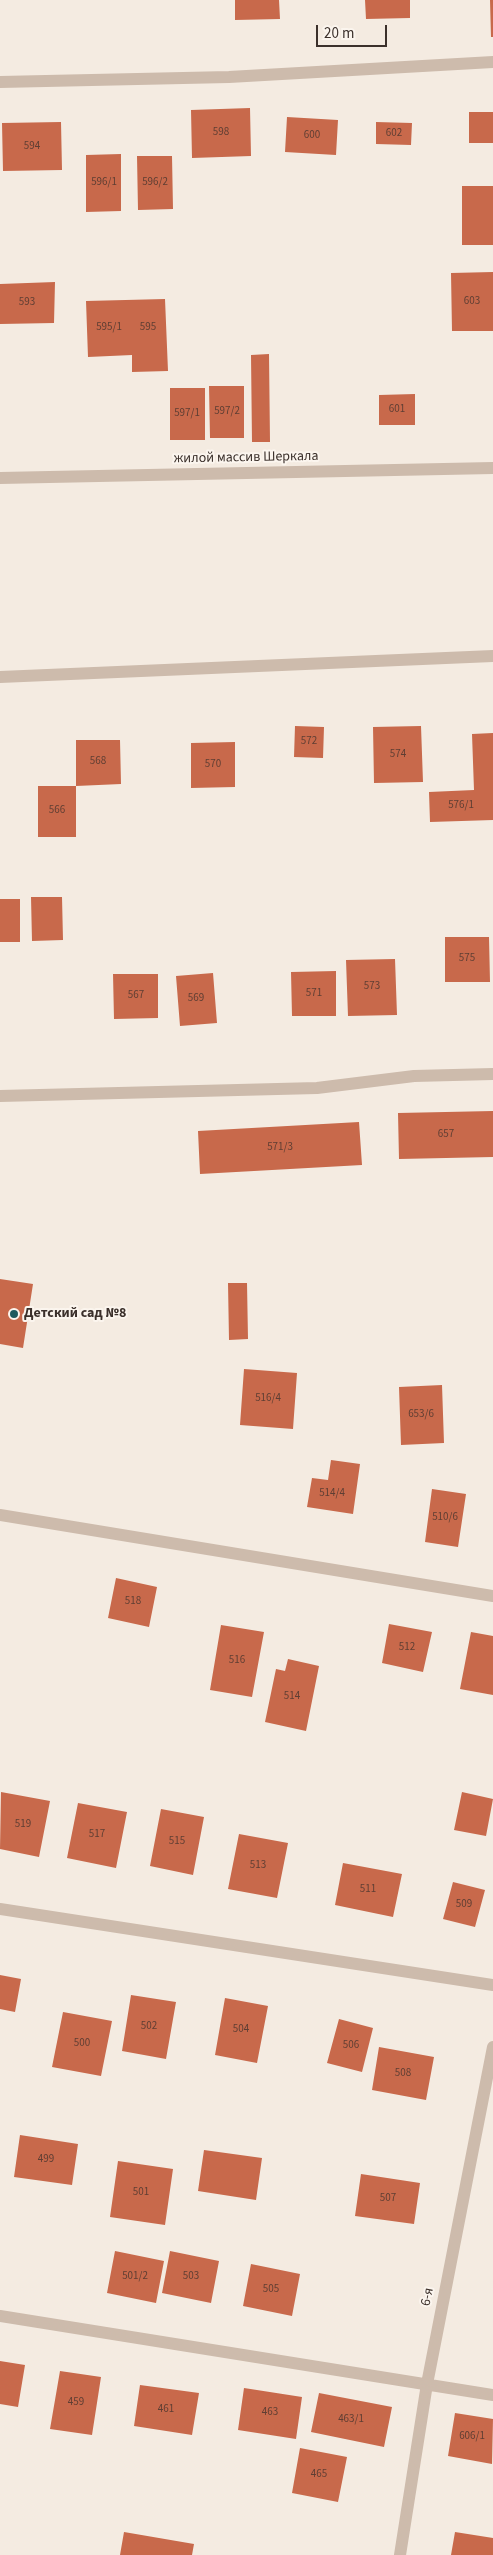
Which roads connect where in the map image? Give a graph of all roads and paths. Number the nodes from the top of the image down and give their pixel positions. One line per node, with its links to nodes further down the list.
1 (493, 62): 2 (street)
2 (0, 82)
3 (493, 468): 4 (street, жилой массив Шеркала)
4 (0, 478)
5 (493, 656): 6 (street)
6 (0, 677)
7 (493, 1074): 8 (street)
8 (0, 1096)
9 (0, 1515): 10 (street)
10 (493, 1596)
11 (0, 1909): 12 (street)
12 (493, 1986)
13 (493, 2047): 15 (street, 6-я)
14 (0, 2316): 15 (street)
15 (427, 2384): 16 (street); 17 (street, 6-я)
16 (493, 2395)
17 (400, 2555)

